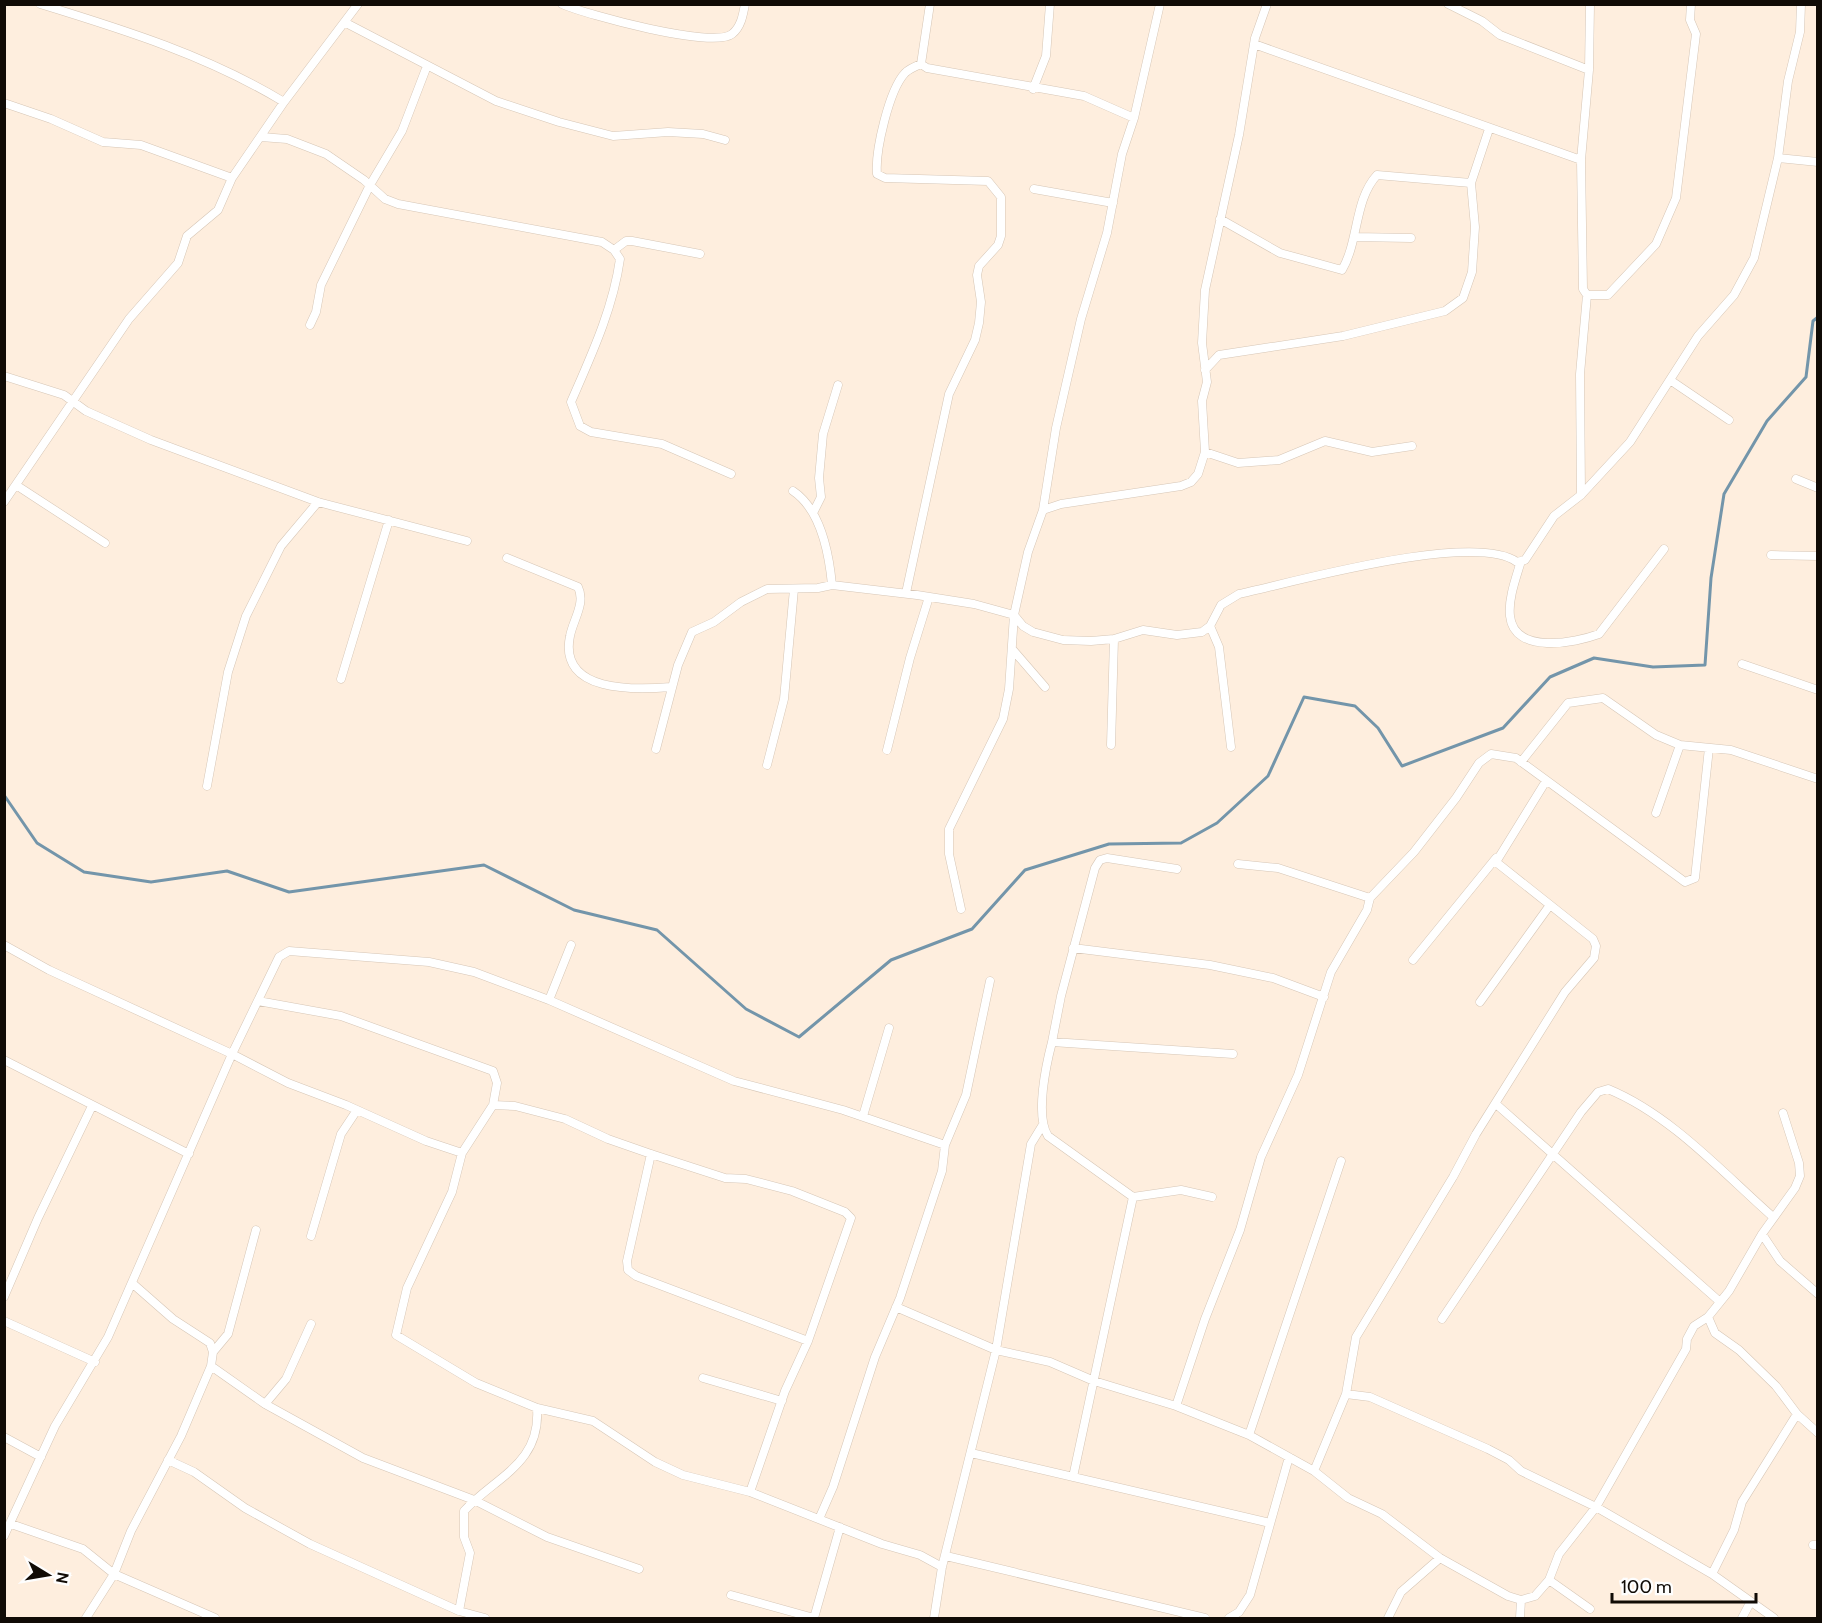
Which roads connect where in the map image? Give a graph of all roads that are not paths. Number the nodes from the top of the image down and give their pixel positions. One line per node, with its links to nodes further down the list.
1 (40, 4): 19 (street)
2 (358, 4): 13 (street)
3 (562, 4): 4 (street)
4 (745, 4)
5 (930, 4): 15 (street)
6 (1050, 4): 18 (street)
7 (1160, 4): 21 (street)
8 (1267, 4): 14 (street)
9 (1448, 4): 17 (street)
10 (1590, 4): 17 (street)
11 (1691, 4): 38 (street)
12 (1802, 4): 25 (street)
13 (346, 22): 16 (street); 19 (street)
14 (1254, 44): 22 (street); 33 (street)
15 (921, 64): 18 (street); 68 (street)
16 (427, 66): 24 (street); 30 (street)
17 (1589, 70): 26 (street)
18 (1033, 89): 21 (street)
19 (284, 102): 23 (street)
20 (4, 103): 28 (street)
21 (1134, 118): 32 (street)
22 (1489, 129): 26 (street); 29 (street)
23 (261, 137): 28 (street); 30 (street)
24 (725, 140)
25 (1778, 158): 27 (street); 42 (street)
26 (1581, 160): 38 (street)
27 (1818, 162)
28 (232, 178): 44 (street)
29 (1471, 183): 34 (street); 40 (street)
30 (370, 185): 36 (street); 39 (street)
31 (1034, 189): 32 (street)
32 (1113, 204): 56 (street)
33 (1220, 219): 34 (street); 40 (street)
34 (1354, 237): 35 (street)
35 (1411, 238)
36 (614, 250): 37 (street); 48 (street)
37 (700, 254)
38 (1587, 295): 53 (street)
39 (310, 325)
40 (1204, 370): 47 (street)
41 (4, 376): 44 (street)
42 (1670, 381): 45 (street); 53 (street)
43 (838, 385): 57 (street)
44 (74, 400): 50 (street); 55 (street)
45 (1729, 420)
46 (1412, 446): 47 (street)
47 (1205, 452): 56 (street)
48 (731, 474)
49 (1796, 479): 51 (street)
50 (16, 485): 54 (street); 60 (street)
51 (1818, 488)
52 (793, 490): 57 (street)
53 (1581, 495): 65 (street)
54 (4, 502)
55 (318, 502): 58 (street); 89 (street)
56 (1043, 510): 70 (street)
57 (813, 513): 66 (street)
58 (389, 520): 59 (street); 75 (street)
59 (467, 541)
60 (105, 543)
61 (1664, 549): 65 (street)
62 (1771, 555): 63 (street)
63 (1818, 556)
64 (507, 558): 76 (street)
65 (1521, 561): 71 (street)
66 (832, 585): 67 (street); 68 (street)
67 (794, 589): 76 (street); 86 (street)
68 (906, 593): 69 (street)
69 (929, 597): 70 (street); 84 (street)
70 (1014, 615): 72 (street); 73 (street)
71 (1210, 626): 72 (street); 81 (street)
72 (1114, 639): 79 (street)
73 (1013, 650): 77 (street); 96 (street)
74 (1742, 664): 78 (street)
75 (341, 679)
76 (671, 687): 83 (street)
77 (1045, 687)
78 (1818, 690)
79 (1111, 745)
80 (1680, 745): 82 (street); 85 (street); 90 (street)
81 (1231, 747)
82 (1709, 748): 87 (street); 88 (street)
83 (656, 749)
84 (887, 750)
85 (1521, 762): 88 (street); 94 (street)
86 (767, 765)
87 (1818, 779)
88 (1546, 781): 91 (street)
89 (207, 786)
90 (1656, 813)
91 (1496, 858): 95 (street); 100 (street)
92 (1238, 864): 94 (street)
93 (1177, 869): 99 (street)
94 (1370, 898): 102 (street)
95 (1550, 905): 105 (street); 111 (street)
96 (961, 909)
97 (4, 945): 108 (street)
98 (571, 945): 103 (street)
99 (1073, 948): 102 (street); 107 (street)
100 (1413, 960)
101 (990, 981): 118 (street)
102 (1324, 997): 149 (street)
103 (549, 1000): 104 (street); 116 (street)
104 (258, 1001): 108 (street); 112 (street)
105 (1480, 1002)
106 (889, 1028): 116 (street)
107 (1052, 1042): 109 (street); 117 (street)
108 (232, 1054): 114 (street); 120 (street)
109 (1233, 1054)
110 (4, 1060): 113 (street)
111 (1496, 1104): 122 (street); 146 (street)
112 (494, 1105): 119 (street); 121 (street)
113 (92, 1106): 120 (street); 132 (street)
114 (357, 1110): 119 (street); 129 (street)
115 (1783, 1113): 126 (street)
116 (863, 1116): 118 (street)
117 (1042, 1126): 124 (street); 140 (street)
118 (945, 1145): 134 (street)
119 (462, 1153): 150 (street)
120 (189, 1154): 130 (street)
121 (651, 1154): 139 (street); 139 (street)
122 (1553, 1155): 126 (street); 133 (street); 136 (street)
123 (1341, 1161): 153 (street)
124 (1133, 1197): 125 (street); 145 (street)
125 (1212, 1197)
126 (1773, 1217): 128 (street)
127 (256, 1230): 141 (street)
128 (1762, 1234): 131 (street); 133 (street)
129 (311, 1236)
130 (132, 1283): 141 (street); 142 (street)
131 (1818, 1294)
132 (4, 1297)
133 (1719, 1301): 135 (street)
134 (896, 1307): 140 (street); 164 (street)
135 (1708, 1317): 151 (street); 163 (street)
136 (1442, 1319)
137 (4, 1321): 142 (street)
138 (311, 1324): 148 (street)
139 (808, 1341): 147 (street)
140 (996, 1350): 145 (street); 155 (street)
141 (213, 1352): 143 (street)
142 (95, 1362): 156 (street)
143 (211, 1366): 148 (street); 158 (street)
144 (703, 1378): 147 (street)
145 (1094, 1381): 149 (street); 160 (street)
146 (1346, 1394): 159 (street); 163 (street)
147 (782, 1401): 161 (street)
148 (265, 1404): 162 (street)
149 (1176, 1406): 153 (street)
150 (537, 1408): 161 (street); 162 (street)
151 (1797, 1414): 152 (street); 174 (street)
152 (1817, 1432)
153 (1249, 1435): 157 (street)
154 (4, 1437): 156 (street)
155 (971, 1453): 160 (street); 169 (street)
156 (41, 1457): 166 (street)
157 (1289, 1457): 159 (street); 165 (street)
158 (168, 1460): 173 (street); 180 (street)
159 (1314, 1471): 170 (street)
160 (1073, 1477): 165 (street)
161 (750, 1492): 164 (street)
162 (474, 1500): 172 (street); 180 (street)
163 (1596, 1507): 174 (street); 175 (street)
164 (819, 1519): 167 (street)
165 (1270, 1523): 187 (street)
166 (11, 1524): 168 (street); 173 (street)
167 (840, 1527): 171 (street); 184 (street)
168 (4, 1536)
169 (946, 1556): 171 (street); 186 (street)
170 (1440, 1557): 177 (street); 188 (street)
171 (942, 1568): 185 (street)
172 (639, 1569)
173 (114, 1574): 181 (street); 182 (street)
174 (1712, 1574): 178 (street)
175 (1549, 1580): 177 (street); 179 (street)
176 (731, 1595): 184 (street)
177 (1521, 1600): 189 (street)
178 (1750, 1603): 190 (street); 191 (street)
179 (1590, 1609)
180 (459, 1611): 183 (street)
181 (86, 1618)
182 (215, 1618)
183 (485, 1618)
184 (814, 1618)
185 (934, 1618)
186 (1205, 1618)
187 (1229, 1618)
188 (1388, 1618)
189 (1520, 1618)
190 (1742, 1618)
191 (1774, 1618)

